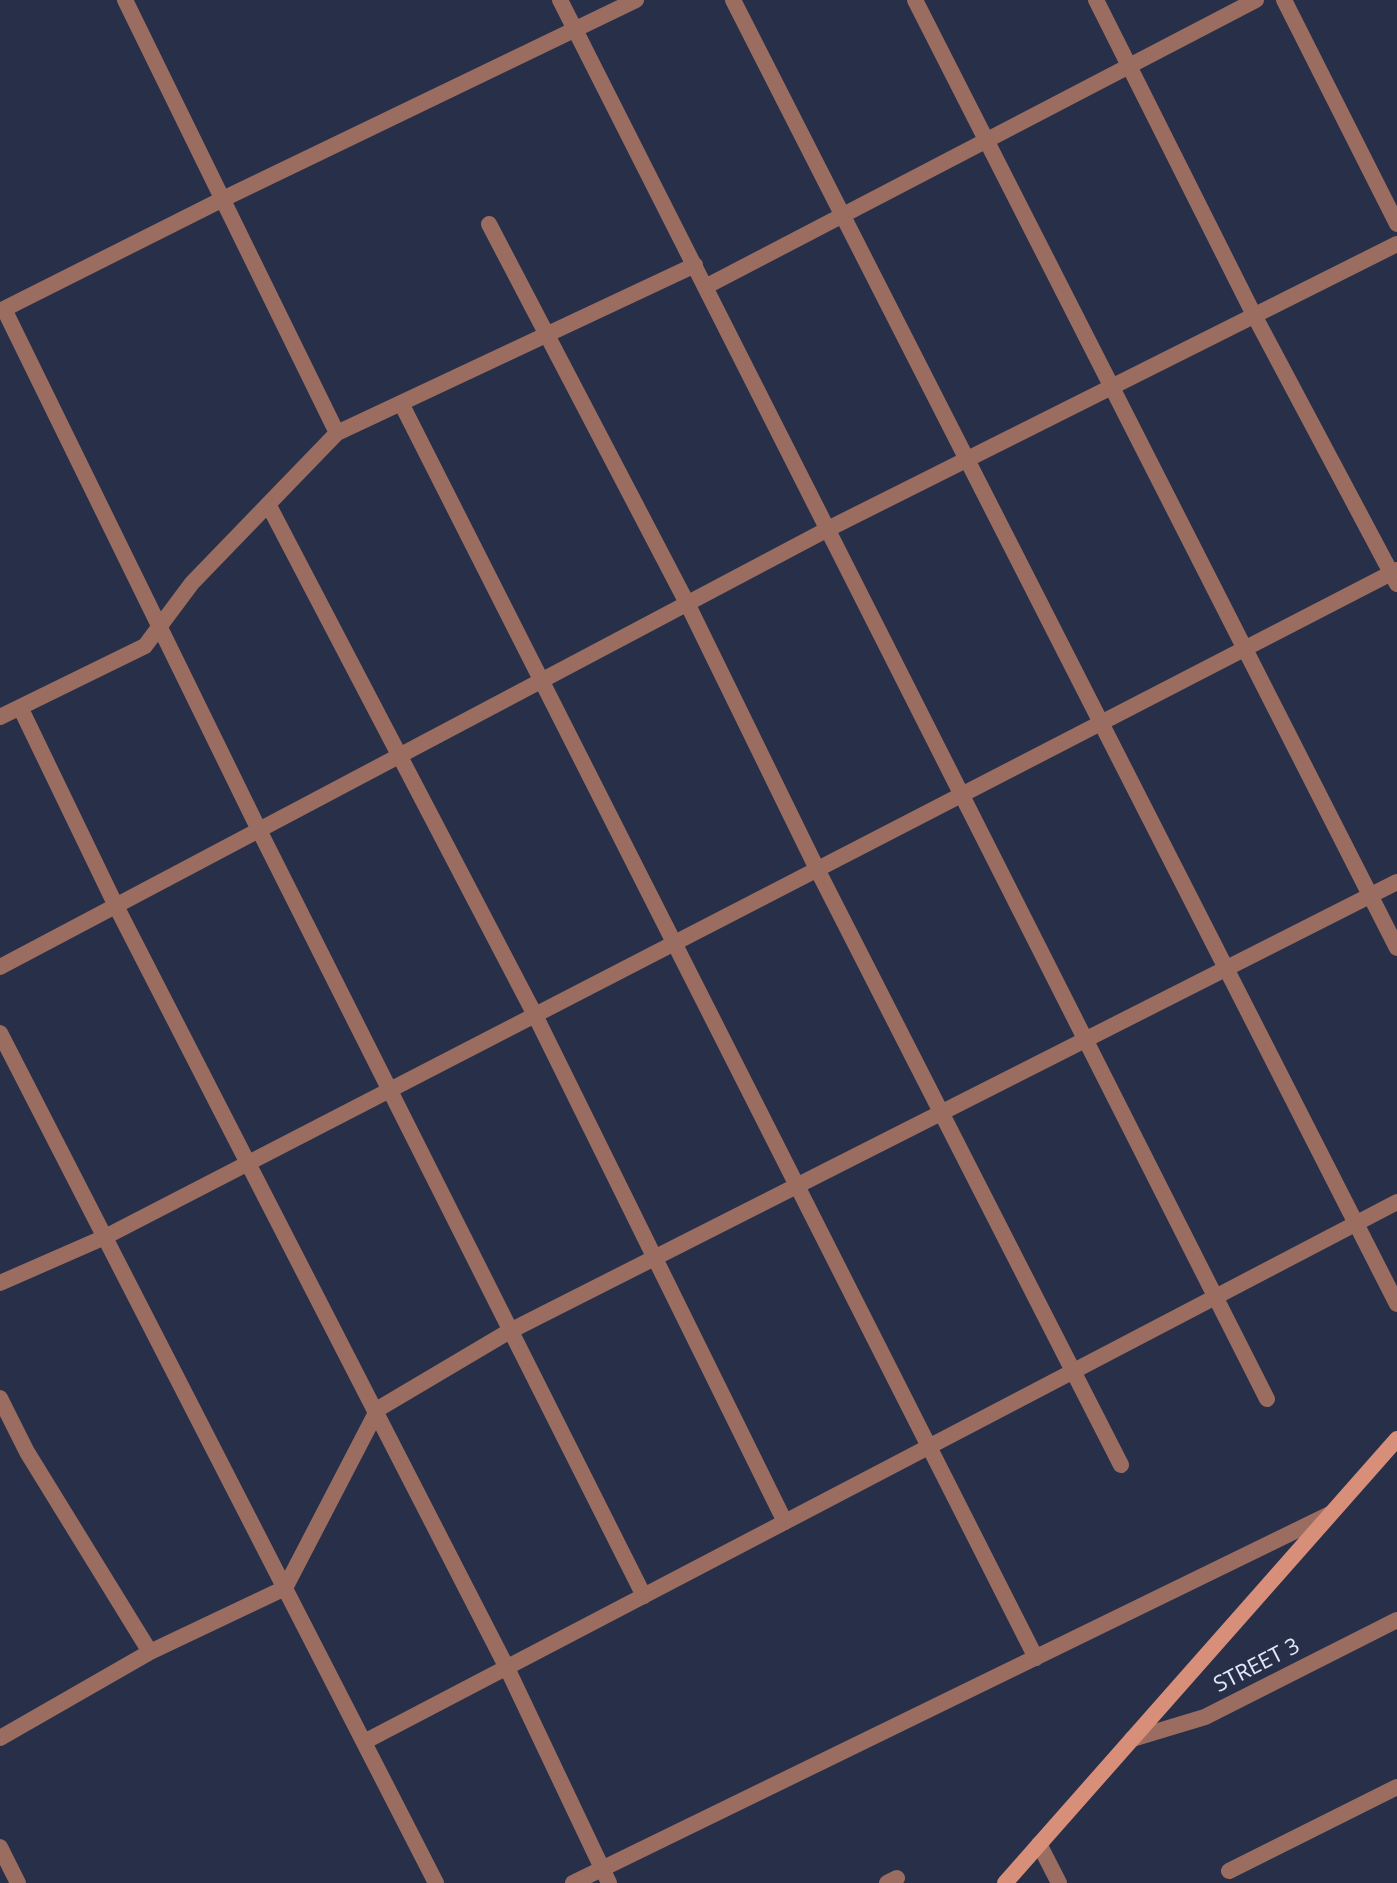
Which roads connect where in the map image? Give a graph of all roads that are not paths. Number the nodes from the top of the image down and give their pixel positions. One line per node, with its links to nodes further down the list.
1 (125, 0): 12 (street)
2 (560, 0): 9 (street)
3 (636, 0): 9 (street)
4 (733, 0): 13 (street)
5 (915, 0): 11 (street)
6 (1096, 0): 10 (street)
7 (1256, 0): 10 (street)
8 (1284, 0): 15 (street)
9 (576, 31): 12 (street); 17 (street)
10 (1128, 66): 11 (street); 20 (street)
11 (987, 140): 13 (street); 22 (street)
12 (223, 199): 19 (street); 24 (street)
13 (843, 215): 18 (street); 25 (street)
14 (489, 224): 21 (street)
15 (1397, 224)
16 (1397, 244): 20 (street)
17 (695, 265): 18 (street); 21 (street)
18 (705, 287): 27 (street)
19 (2, 310): 30 (street)
20 (1254, 315): 22 (street); 28 (street)
21 (546, 335): 23 (street); 29 (street)
22 (1112, 387): 25 (street); 31 (street)
23 (401, 403): 24 (street); 32 (street)
24 (337, 433): 26 (street)
25 (967, 460): 27 (street); 35 (street)
26 (268, 504): 30 (street); 36 (street)
27 (828, 529): 29 (street); 37 (street)
28 (1395, 576): 31 (street)
29 (687, 603): 32 (street); 39 (street)
30 (158, 628): 33 (street); 38 (street)
31 (1245, 648): 35 (street); 41 (street)
32 (543, 680): 36 (street); 43 (street)
33 (20, 707): 34 (street); 42 (street)
34 (0, 717)
35 (1101, 723): 37 (street); 46 (street)
36 (401, 755): 38 (street); 47 (street)
37 (962, 794): 39 (street); 49 (street)
38 (259, 830): 42 (street); 50 (street)
39 (817, 869): 43 (street); 51 (street)
40 (1397, 882): 41 (street)
41 (1370, 895): 44 (street); 46 (street)
42 (116, 906): 45 (street); 52 (street)
43 (677, 942): 47 (street); 53 (street)
44 (1397, 948)
45 (0, 967)
46 (1226, 969): 49 (street); 55 (street)
47 (535, 1015): 50 (street); 57 (street)
48 (0, 1033): 56 (street)
49 (1086, 1040): 51 (street); 59 (street)
50 (388, 1091): 52 (street); 61 (street)
51 (942, 1113): 53 (street); 62 (street)
52 (248, 1163): 56 (street); 65 (street)
53 (799, 1185): 57 (street); 67 (street)
54 (1397, 1202): 55 (street)
55 (1356, 1223): 59 (street); 60 (street)
56 (105, 1237): 58 (street); 71 (street)
57 (654, 1258): 61 (street); 70 (street)
58 (0, 1283)
59 (1216, 1296): 62 (street); 64 (street)
60 (1397, 1304)
61 (508, 1332): 65 (street); 72 (street)
62 (1073, 1371): 67 (street); 68 (street)
63 (0, 1398): 74 (street)
64 (1267, 1399)
65 (376, 1413): 71 (street); 76 (street)
66 (1397, 1439): 69 (street)
67 (930, 1446): 70 (street); 75 (street)
68 (1121, 1465)
69 (1331, 1514): 75 (street); 78 (street)
70 (785, 1522): 72 (street)
71 (285, 1588): 74 (street); 79 (street)
72 (644, 1596): 76 (street)
73 (1397, 1620): 78 (street, STREET 3)
74 (150, 1652): 77 (street)
75 (1036, 1658): 84 (street)
76 (507, 1668): 79 (street); 84 (street)
77 (0, 1738)
78 (1132, 1739): 81 (street)
79 (364, 1742): 86 (street)
80 (1397, 1787): 83 (street)
81 (1039, 1844): 88 (street); 89 (street)
82 (0, 1847): 85 (street)
83 (1229, 1871)
84 (605, 1876): 87 (street)
85 (18, 1883)
86 (436, 1883)
87 (573, 1883)
88 (1005, 1883)
89 (1059, 1883)

